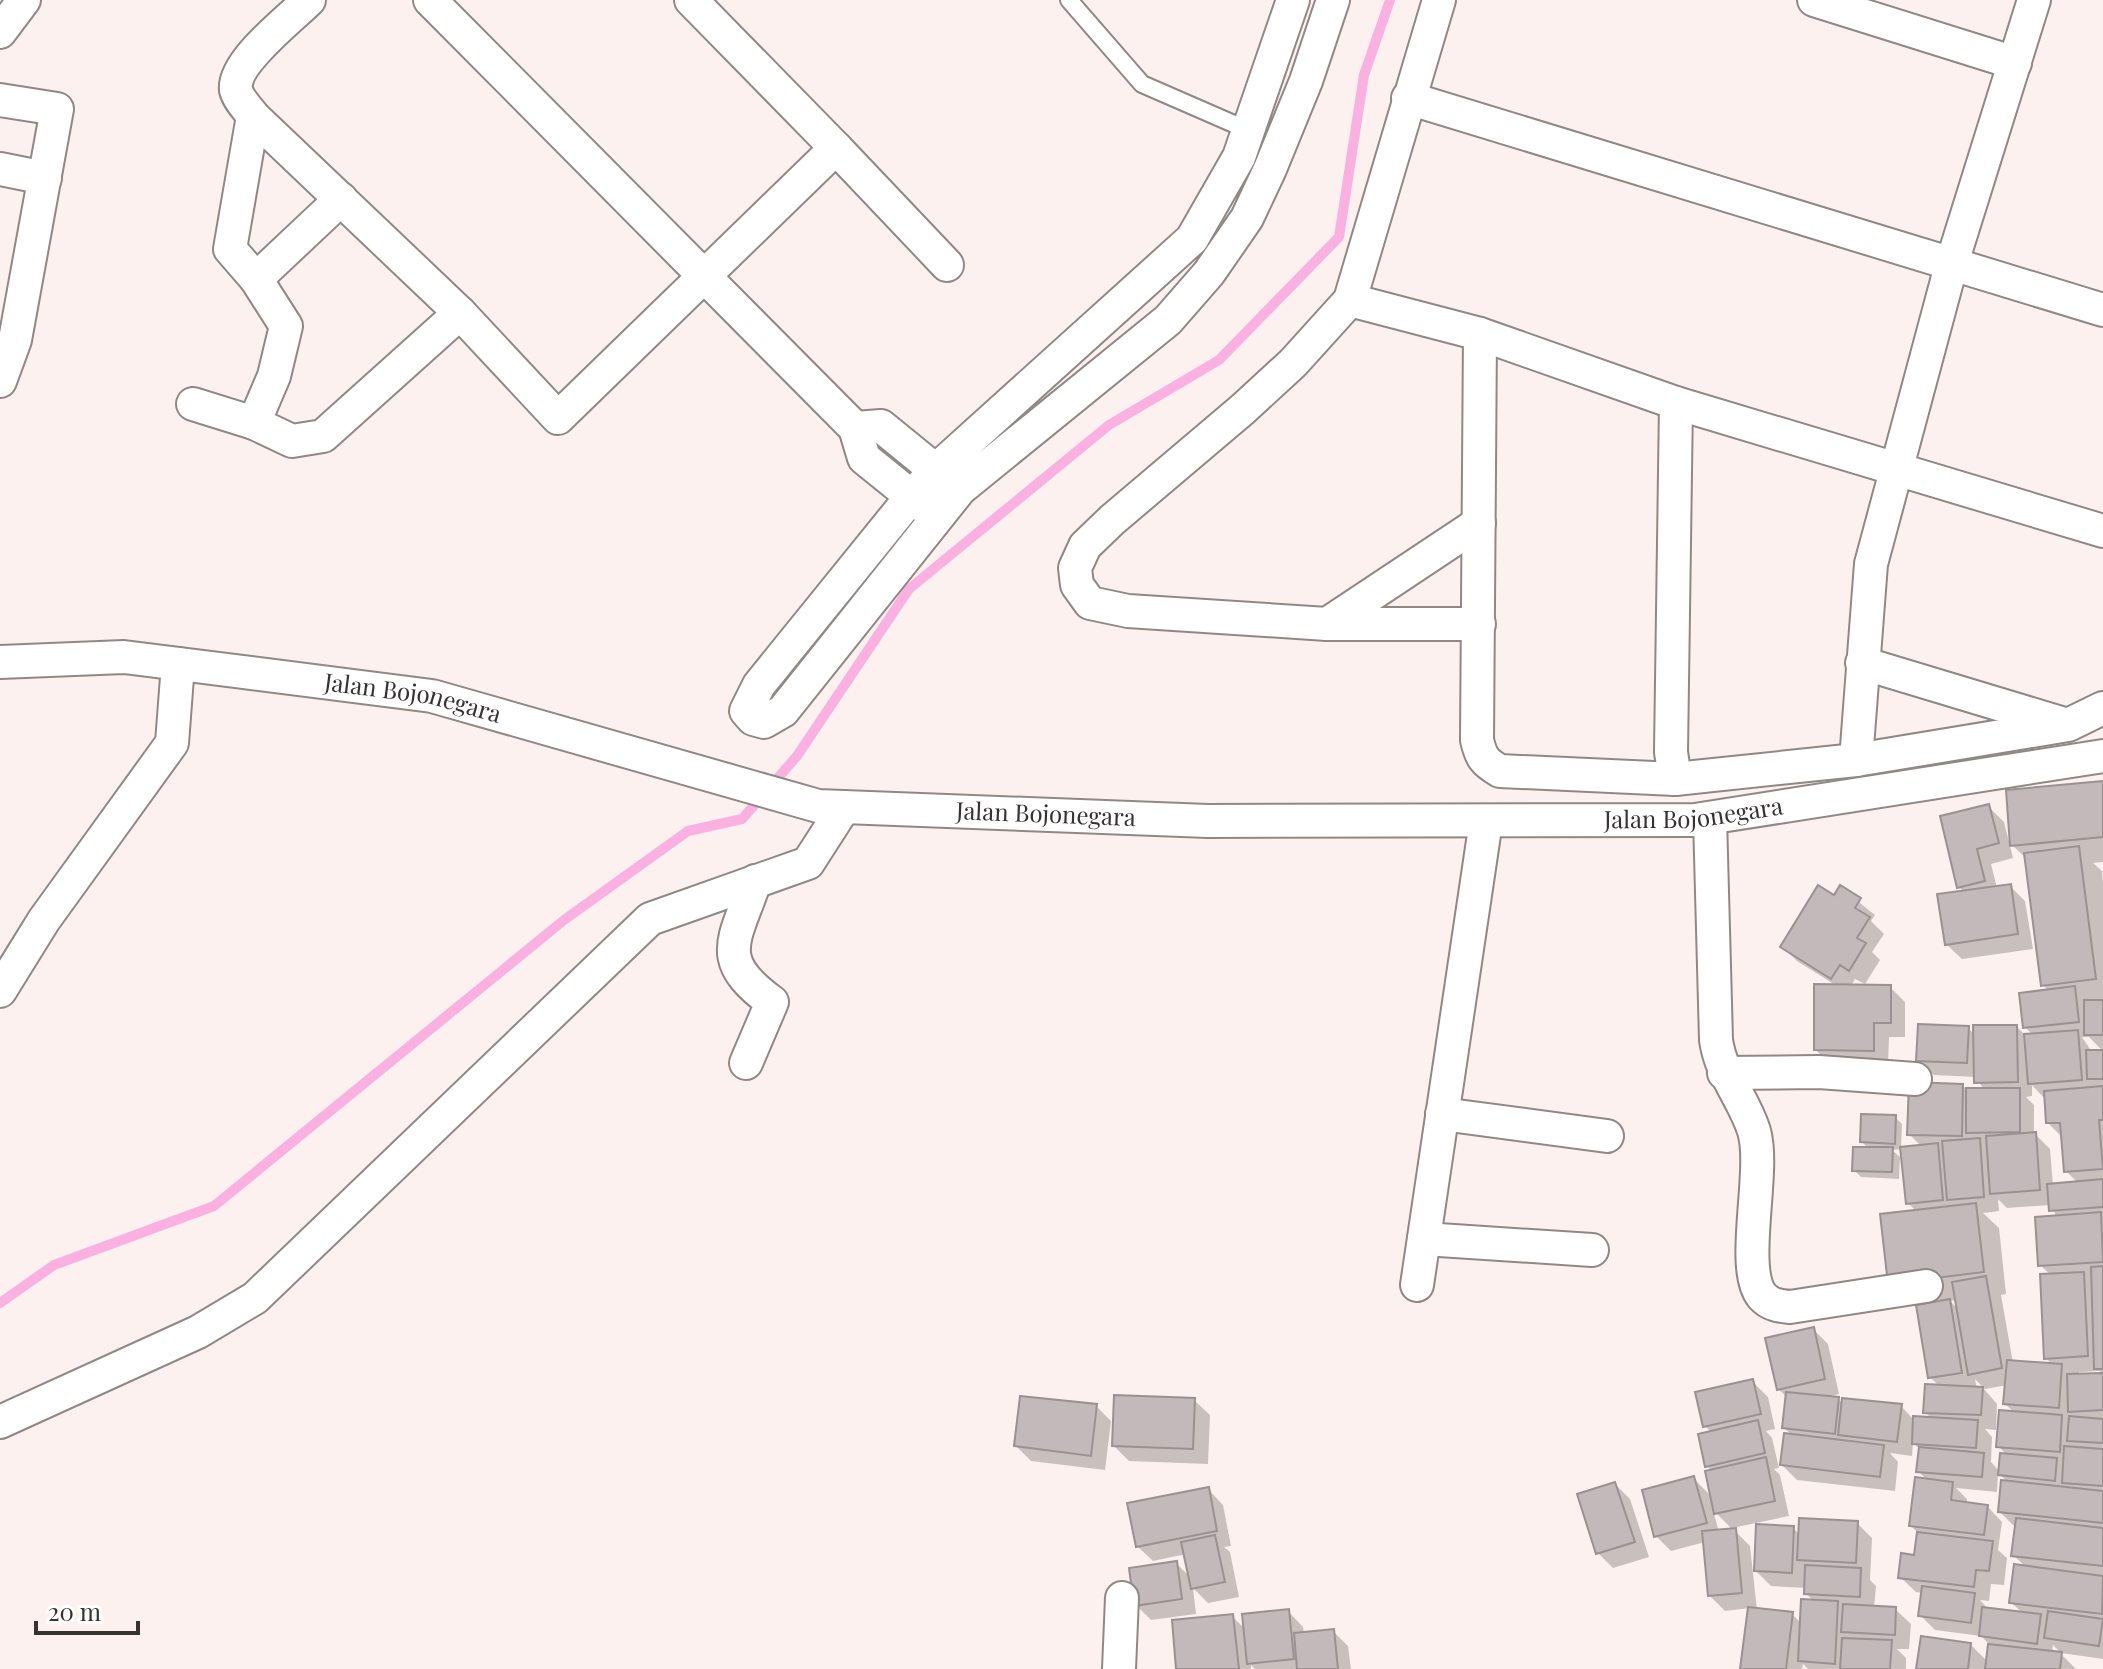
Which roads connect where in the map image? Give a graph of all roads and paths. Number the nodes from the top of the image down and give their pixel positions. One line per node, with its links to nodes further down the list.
1 (24, 0): 11 (street)
2 (309, 0): 15 (street)
3 (430, 0): 25 (street)
4 (1069, 0): 16 (lane)
5 (1293, 0): 16 (street)
6 (1333, 0): 22 (street)
7 (1439, 0): 13 (street)
8 (1814, 0): 12 (street)
9 (2034, 0): 12 (street)
10 (703, 4): 17 (street)
11 (0, 32)
12 (2015, 63): 24 (street)
13 (1408, 98): 24 (street); 27 (street)
14 (0, 100): 19 (street)
15 (253, 116): 21 (street); 26 (street)
16 (1250, 131): 20 (street)
17 (836, 148): 23 (street); 25 (street)
18 (0, 169): 19 (street)
19 (45, 178): 31 (street)
20 (1216, 197): 22 (street); 37 (street)
21 (341, 199): 26 (street); 29 (street)
22 (1247, 218): 37 (street)
23 (947, 265)
24 (1951, 266): 28 (street); 36 (street)
25 (706, 278): 29 (street); 35 (street)
26 (256, 279): 34 (street)
27 (1350, 300): 30 (street); 41 (street)
28 (2103, 310)
29 (460, 313): 34 (street)
30 (1480, 334): 32 (street); 39 (street)
31 (0, 381)
32 (1676, 403): 36 (street); 50 (street)
33 (193, 404): 34 (street)
34 (254, 423)
35 (855, 428): 37 (street); 38 (street)
36 (1894, 471): 40 (street); 44 (street)
37 (947, 480): 38 (street)
38 (923, 506): 38 (street)
39 (1479, 523): 41 (street); 42 (street)
40 (2103, 531)
41 (1327, 624): 42 (street)
42 (1479, 624): 50 (street)
43 (0, 662): 45 (street, Jalan Bojonegara)
44 (1862, 663): 47 (street); 49 (street)
45 (178, 664): 51 (street, Jalan Bojonegara); 55 (street)
46 (2103, 708): 47 (street)
47 (2068, 725): 49 (street)
48 (2103, 756): 52 (street, Jalan Bojonegara)
49 (1856, 760): 50 (street)
50 (1675, 779)
51 (831, 806): 53 (street, Jalan Bojonegara); 54 (street)
52 (1710, 818): 53 (street, Jalan Bojonegara); 57 (street)
53 (1486, 821): 59 (street)
54 (755, 881): 56 (street); 65 (street)
55 (0, 991)
56 (746, 1063)
57 (1724, 1073): 58 (street); 64 (street)
58 (1915, 1079)
59 (1442, 1114): 60 (street); 61 (street)
60 (1607, 1136)
61 (1424, 1239): 62 (street); 63 (street)
62 (1592, 1250)
63 (1417, 1285)
64 (1926, 1286)
65 (0, 1422)
66 (1122, 1598): 67 (street)
67 (1119, 1669)

